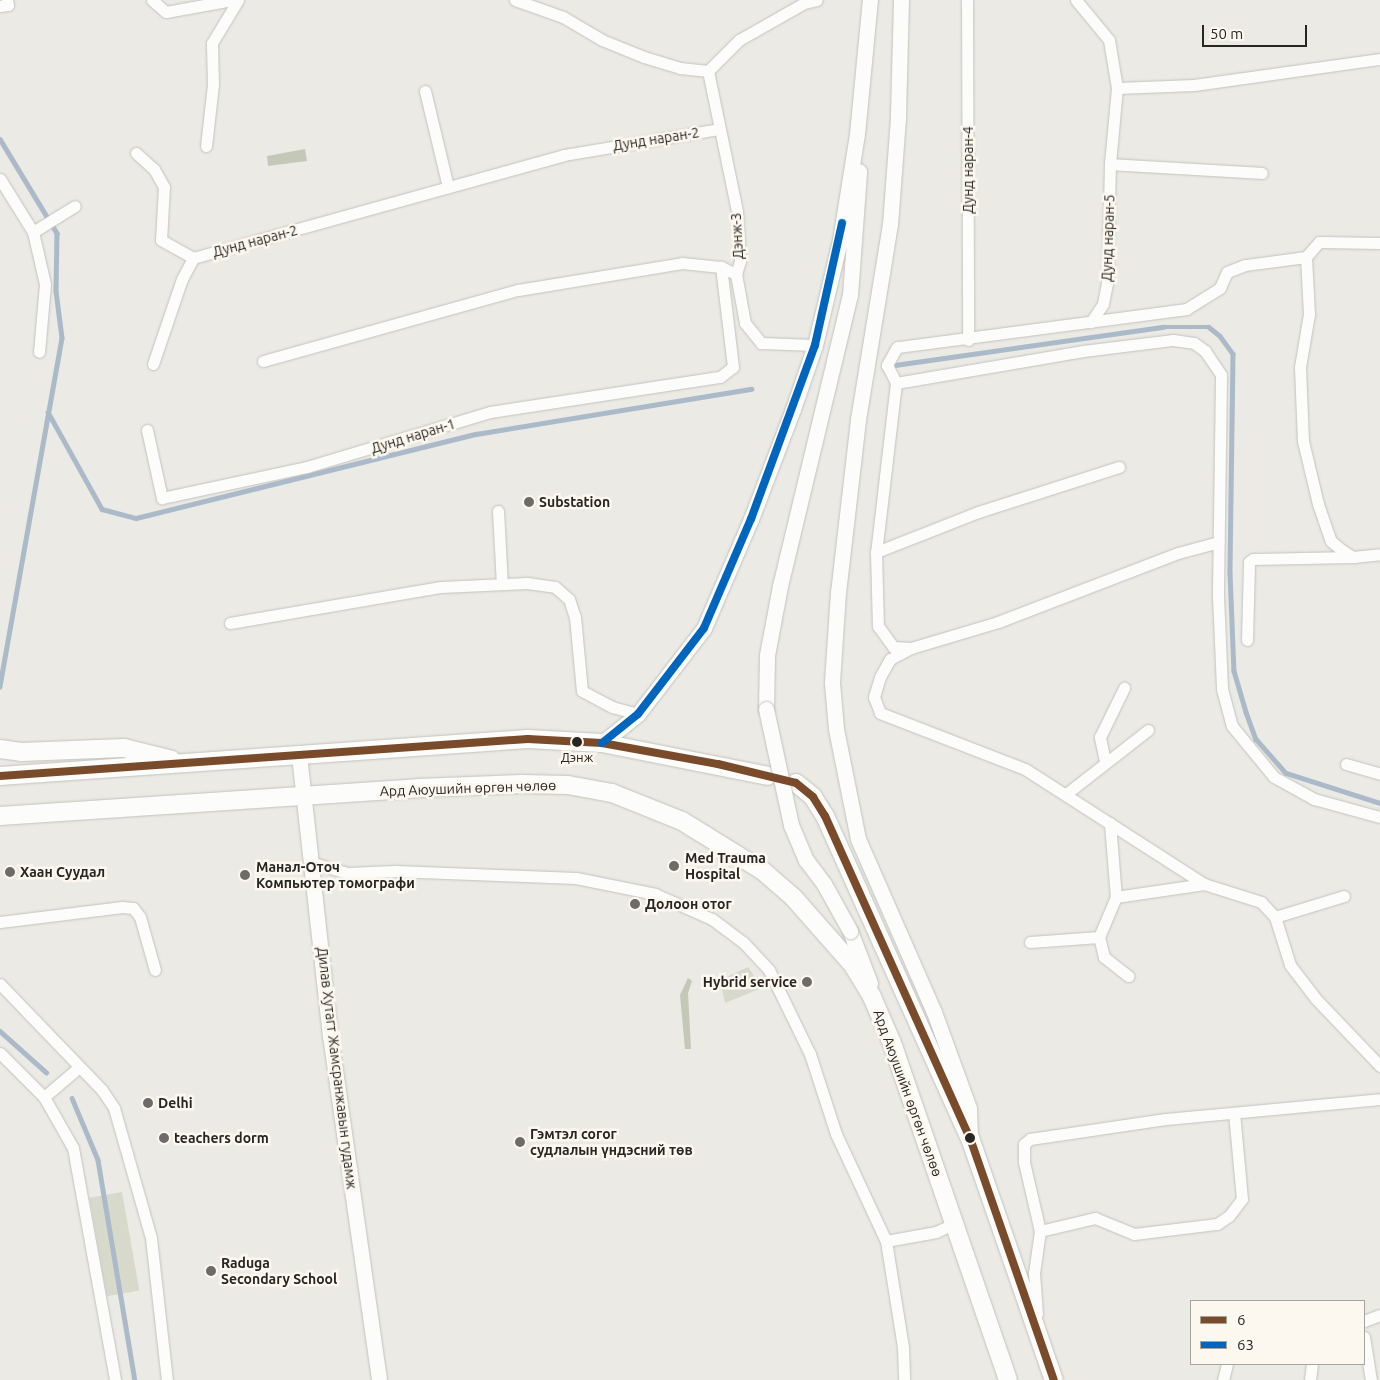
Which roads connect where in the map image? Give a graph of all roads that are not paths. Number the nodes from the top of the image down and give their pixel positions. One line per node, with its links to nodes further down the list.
1 (7, 0): 11 (street)
2 (152, 0): 3 (street)
3 (232, 0)
4 (238, 0): 17 (street)
5 (515, 0): 13 (street)
6 (817, 0): 13 (street)
7 (870, 0): 32 (main road); 77 (main road, bridge)
8 (901, 0): 84 (main road)
9 (967, 0): 31 (street, Дунд наран-4)
10 (1076, 0): 14 (street, Дунд наран-5)
11 (0, 6)
12 (1380, 59): 14 (street)
13 (708, 71): 16 (street, Дэнж-3)
14 (1117, 88): 19 (street, Дунд наран-5)
15 (425, 91): 22 (street)
16 (719, 129): 22 (street, Дунд наран-2); 29 (street, Дэнж-3)
17 (206, 146)
18 (136, 153): 27 (street)
19 (1110, 164): 20 (street); 30 (street, Дунд наран-5)
20 (1262, 173)
21 (0, 179): 24 (street)
22 (448, 188): 27 (street, Дунд наран-2)
23 (70, 207): 24 (street)
24 (33, 232): 33 (street)
25 (1380, 243): 26 (street)
26 (1306, 257): 30 (street); 43 (street)
27 (193, 258): 35 (street)
28 (721, 267): 29 (street); 34 (street); 37 (street, Дунд наран-1)
29 (736, 274): 32 (street, Дэнж-3)
30 (1091, 322): 31 (street)
31 (968, 340): 36 (street)
32 (815, 345): 49 (main road)
33 (39, 352)
34 (263, 361)
35 (153, 364)
36 (896, 383): 40 (street); 41 (street)
37 (146, 430)
38 (1119, 467): 41 (street)
39 (498, 511): 44 (street)
40 (1219, 542): 47 (street); 64 (street)
41 (876, 552): 47 (street)
42 (1380, 554): 43 (street)
43 (1353, 557): 46 (street)
44 (502, 584): 45 (street); 49 (street)
45 (230, 623)
46 (1247, 640)
47 (911, 648): 61 (street)
48 (1124, 688): 54 (street)
49 (638, 714): 51 (main road)
50 (1148, 730): 54 (street)
51 (602, 743): 53 (main road); 59 (main road)
52 (0, 749): 55 (main road)
53 (299, 755): 55 (main road); 62 (main road, Дилав Хутагт Жамсранжавын гудамж)
54 (1105, 761): 61 (street)
55 (192, 764): 58 (main road)
56 (1346, 764): 57 (street)
57 (1380, 774)
58 (0, 776)
59 (768, 776)
60 (796, 784): 84 (main road)
61 (1066, 794): 65 (street)
62 (304, 796): 63 (main road, Ард Аюушийн өргөн чөлөө); 66 (main road, Дилав Хутагт Жамсранжавын гудамж); 77 (main road, Ард Аюушийн өргөн чөлөө)
63 (0, 816)
64 (1380, 818)
65 (1110, 823): 67 (street); 69 (street)
66 (312, 863): 87 (street); 96 (main road, Дилав Хутагт Жамсранжавын гудамж)
67 (1204, 884): 69 (street); 70 (street)
68 (1344, 896): 70 (street)
69 (1116, 897): 72 (street)
70 (1276, 917): 79 (street)
71 (0, 922): 74 (street)
72 (1099, 937): 73 (street); 75 (street)
73 (1030, 942)
74 (155, 970)
75 (1128, 976)
76 (0, 984): 80 (street)
77 (892, 1043): 85 (main road, Ард Аюушийн өргөн чөлөө)
78 (0, 1053): 81 (street)
79 (1380, 1066)
80 (78, 1068): 81 (street); 95 (street)
81 (44, 1097): 94 (street)
82 (1380, 1099): 83 (street)
83 (1234, 1113): 86 (street); 86 (street)
84 (970, 1138): 90 (main road)
85 (955, 1224): 87 (street); 98 (main road, Ард Аюушийн өргөн чөлөө)
86 (1040, 1231): 90 (street)
87 (886, 1241): 97 (street)
88 (1380, 1315): 89 (street)
89 (1365, 1321)
90 (1038, 1334): 99 (main road)
91 (1365, 1343): 102 (street)
92 (1227, 1365): 100 (street)
93 (1312, 1365): 101 (street)
94 (115, 1380)
95 (167, 1380)
96 (379, 1380)
97 (904, 1380)
98 (1008, 1380)
99 (1054, 1380)
100 (1223, 1380)
101 (1310, 1380)
102 (1371, 1380)

